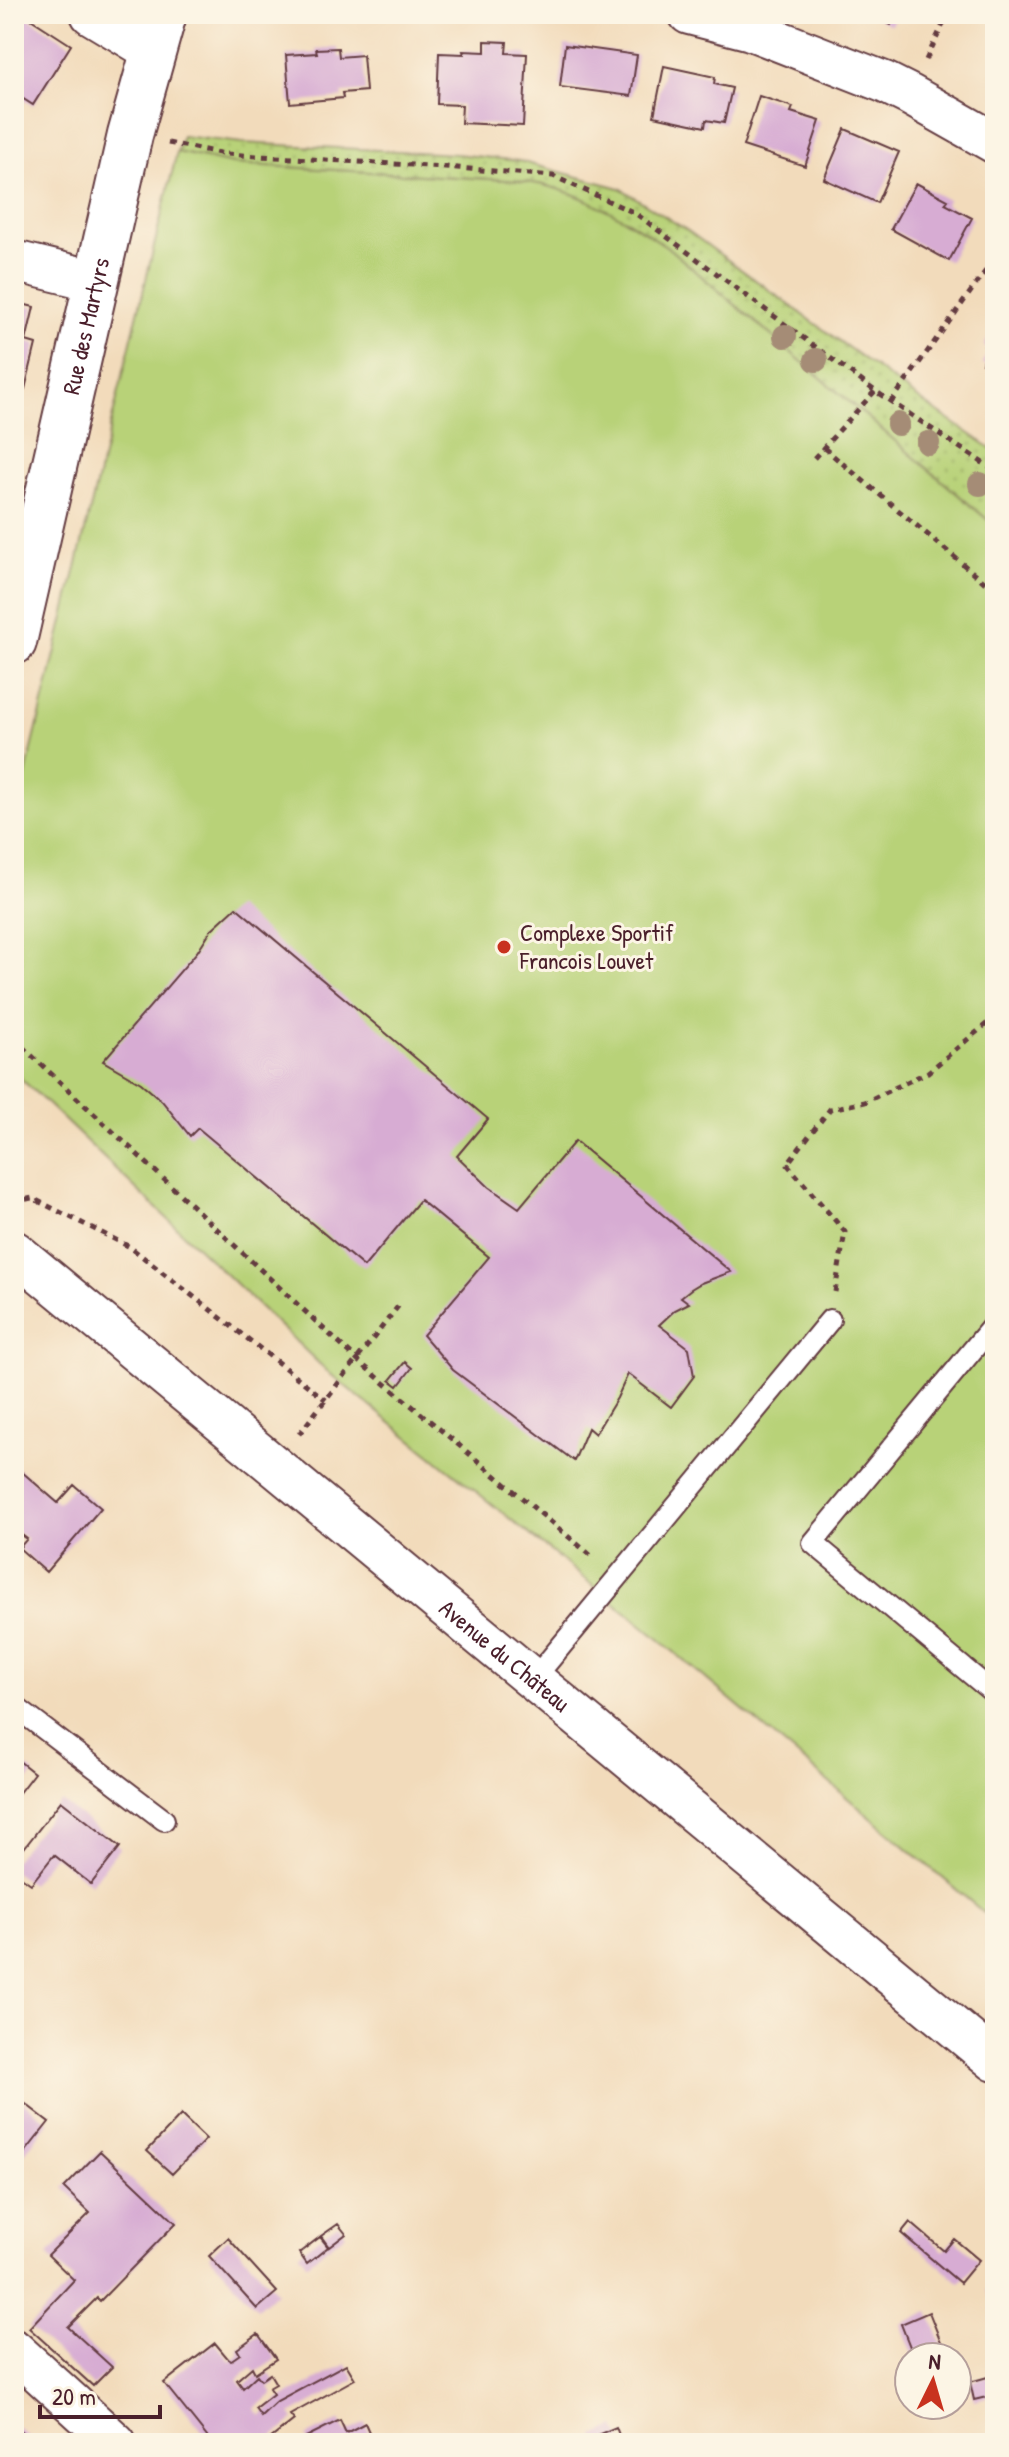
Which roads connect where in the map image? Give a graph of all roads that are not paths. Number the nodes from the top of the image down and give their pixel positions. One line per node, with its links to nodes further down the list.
1 (91, 14): 4 (street)
2 (689, 14): 3 (street)
3 (754, 22): 5 (street)
4 (159, 33): 7 (street, Rue des Martyrs)
5 (995, 143)
6 (14, 261): 7 (street)
7 (96, 281): 8 (street, Rue des Martyrs)
8 (14, 642)
9 (14, 1251): 12 (street, Avenue du Château)
10 (830, 1320): 12 (lane)
11 (995, 1323): 13 (lane)
12 (533, 1680): 16 (street, Avenue du Château)
13 (995, 1694)
14 (14, 1706): 15 (lane)
15 (164, 1820)
16 (995, 2061)
17 (14, 2350): 18 (street)
18 (116, 2443)

